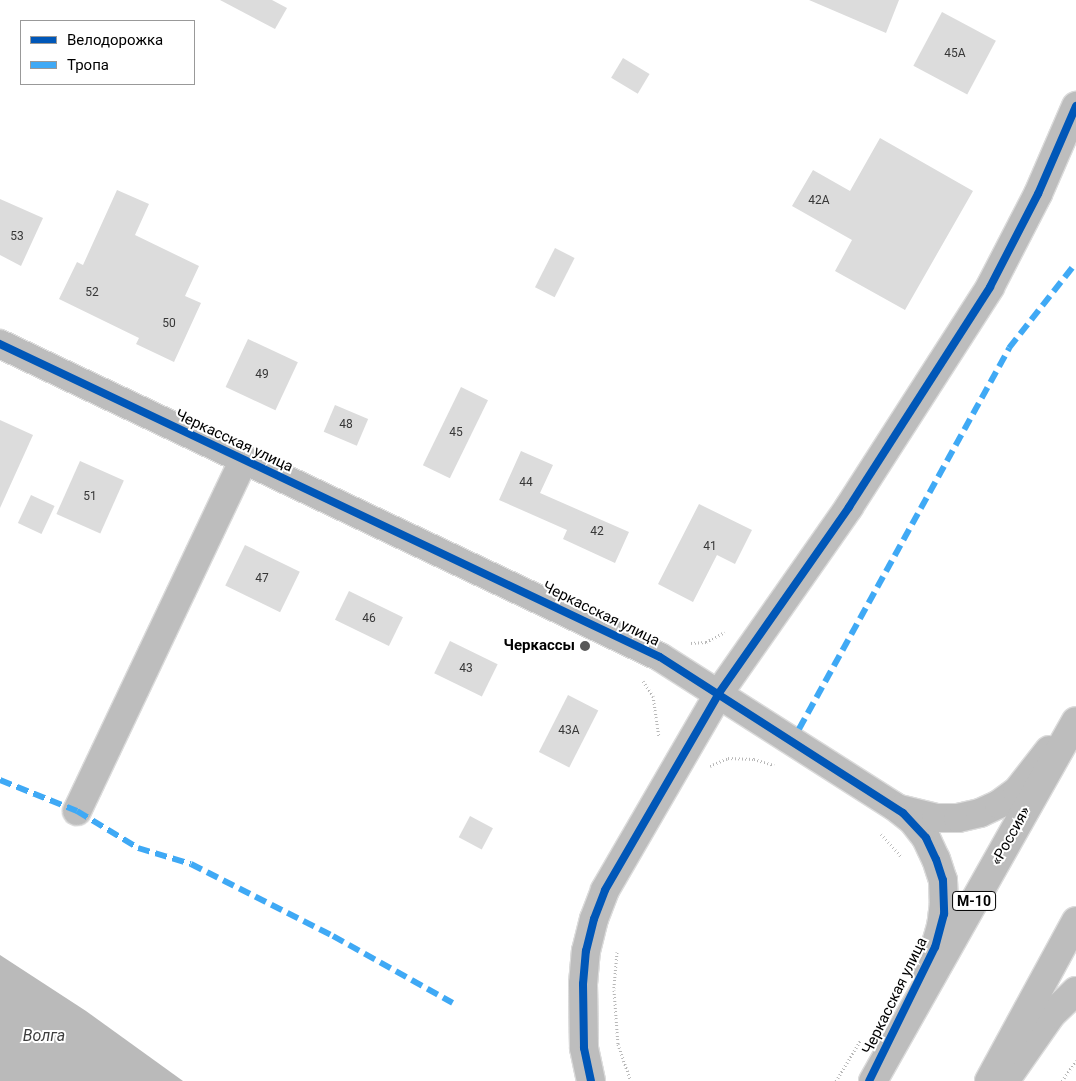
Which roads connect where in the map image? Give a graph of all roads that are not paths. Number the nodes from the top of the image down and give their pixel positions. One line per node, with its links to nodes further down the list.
1 (1076, 106): 4 (main road)
2 (0, 344): 3 (main road, Черкасская улица)
3 (243, 461): 4 (main road, Черкасская улица); 8 (main road)
4 (719, 693): 7 (main road, Черкасская улица); 11 (main road)
5 (1076, 710): 7 (main road, Черкасская улица)
6 (1076, 721): 12 (main road, «Россия» / М-10)
7 (894, 806): 12 (main road, Черкасская улица)
8 (77, 812)
9 (1076, 921): 13 (main road)
10 (1076, 991): 14 (main road)
11 (591, 1081)
12 (871, 1081)
13 (989, 1081)
14 (1005, 1081)

